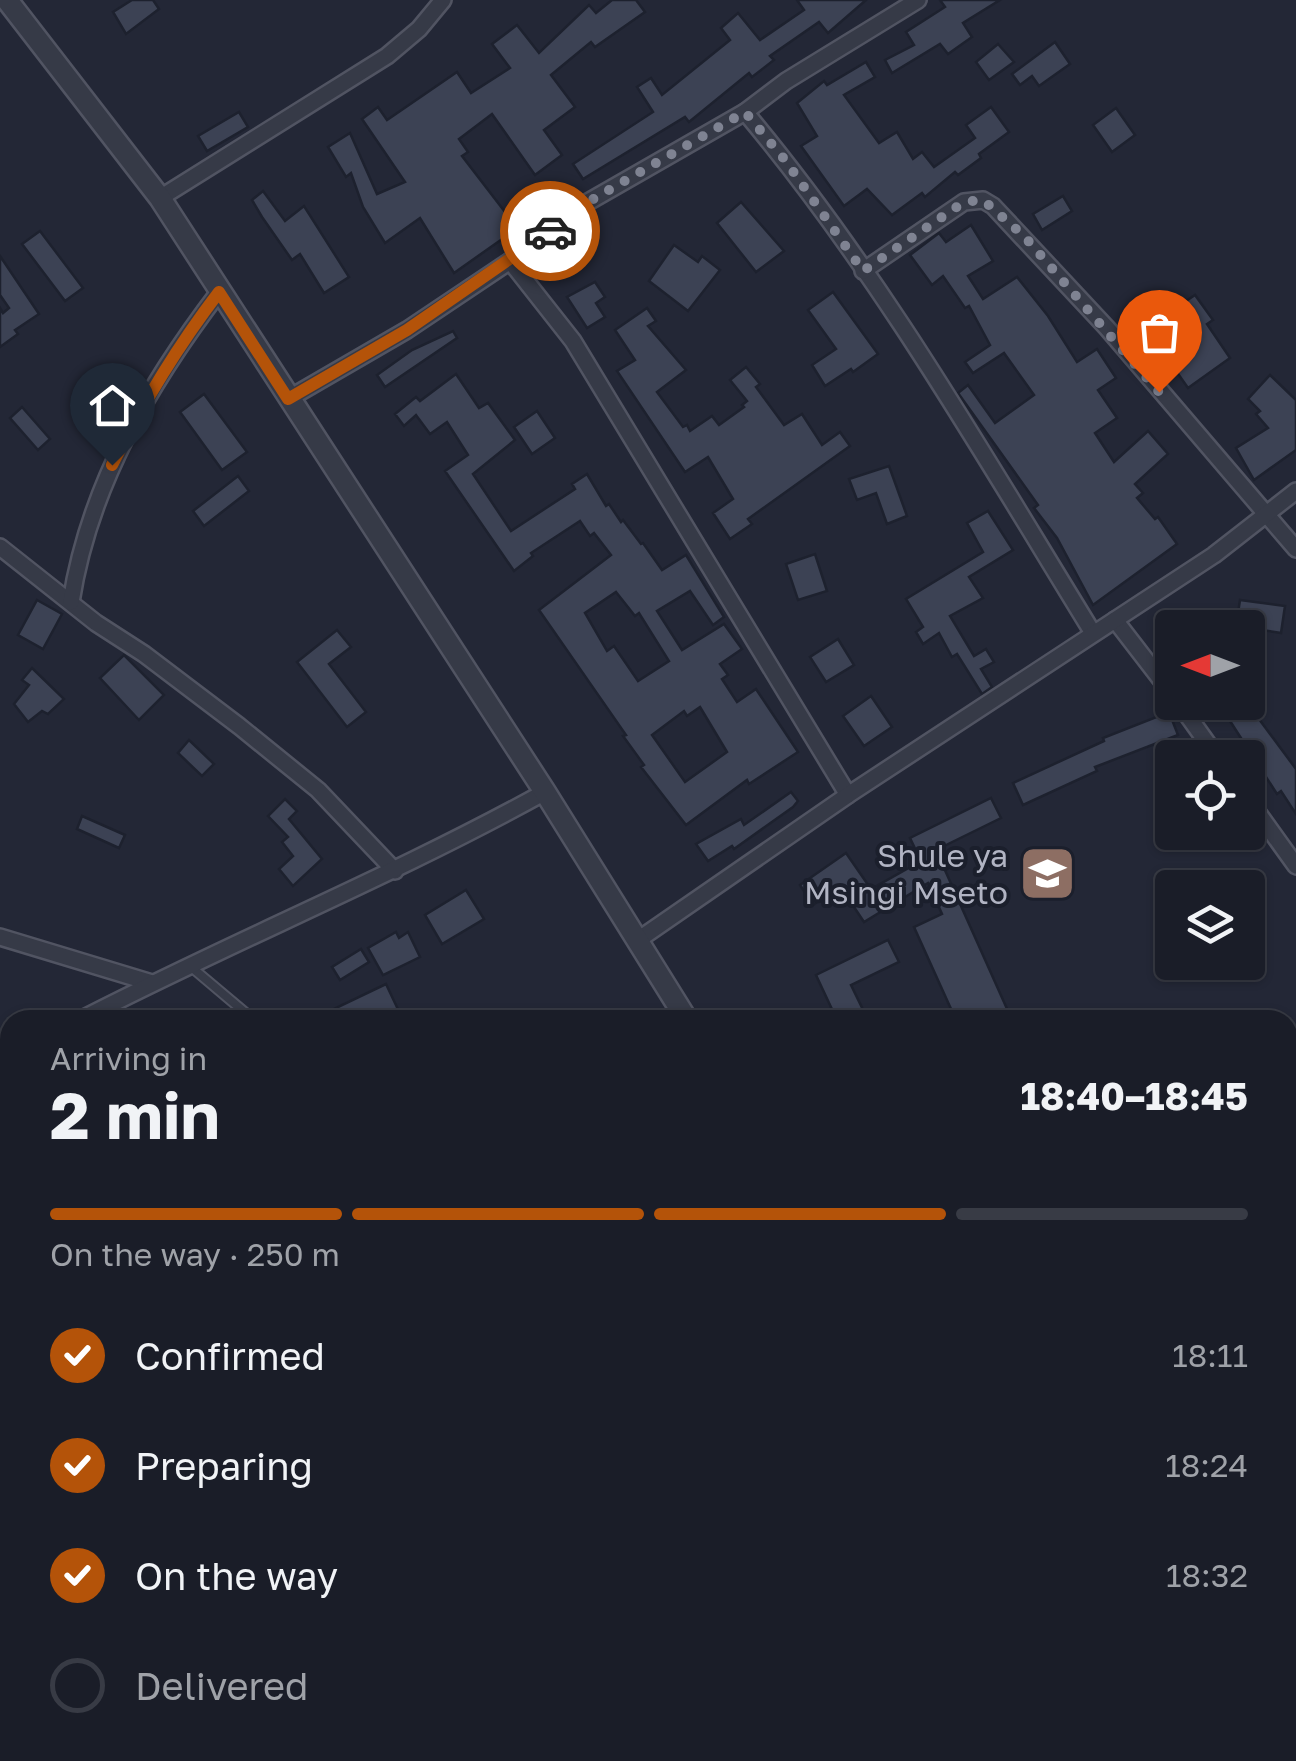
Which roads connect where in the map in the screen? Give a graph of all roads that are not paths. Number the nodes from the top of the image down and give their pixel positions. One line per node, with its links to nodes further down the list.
1 (7, 0): 5 (street)
2 (443, 0): 5 (street)
3 (918, 0): 4 (street)
4 (745, 112): 6 (street); 7 (street)
5 (160, 198): 8 (street)
6 (510, 261): 9 (street); 19 (street)
7 (863, 271): 11 (street); 16 (street)
8 (219, 292): 9 (street); 14 (street)
9 (288, 399): 18 (street)
10 (1296, 490): 11 (street)
11 (1266, 514): 13 (street); 15 (street)
12 (0, 546): 14 (street)
13 (1296, 549)
14 (71, 602): 22 (street)
15 (1115, 620): 16 (street); 17 (street)
16 (1093, 633): 19 (street)
17 (1155, 672)
18 (545, 792): 22 (street); 24 (street)
19 (848, 795): 24 (street)
20 (1265, 823): 21 (street)
21 (1296, 866)
22 (395, 871): 25 (street)
23 (0, 937): 26 (street)
24 (638, 940): 29 (street)
25 (190, 966): 26 (street); 28 (lane)
26 (152, 983): 27 (street)
27 (99, 1010)
28 (242, 1010)
29 (681, 1010)

